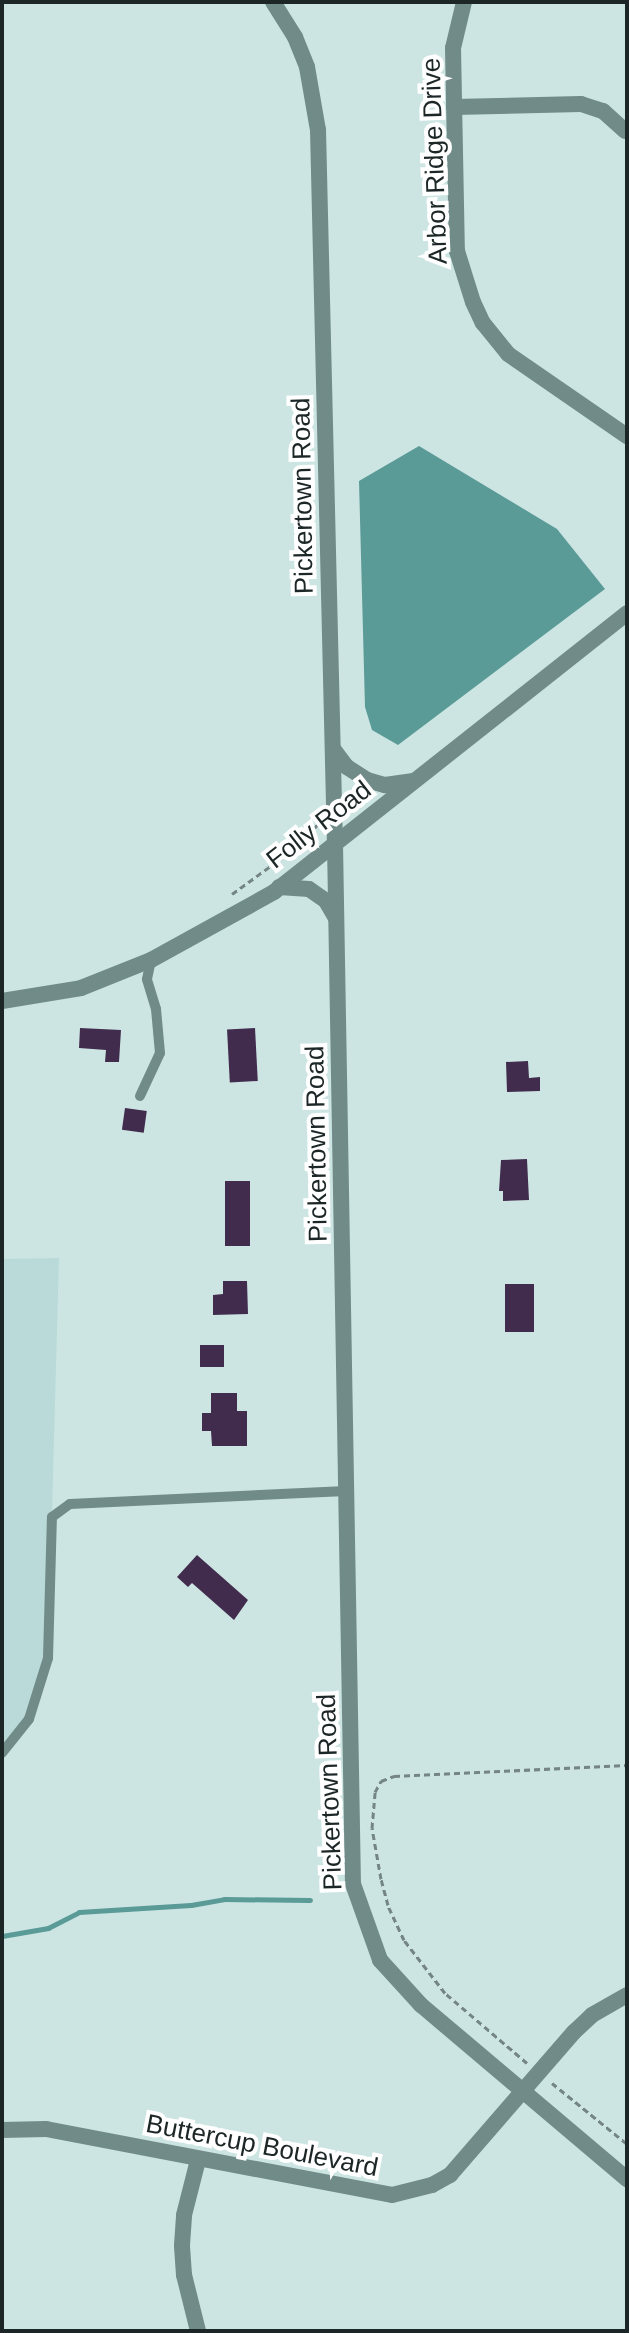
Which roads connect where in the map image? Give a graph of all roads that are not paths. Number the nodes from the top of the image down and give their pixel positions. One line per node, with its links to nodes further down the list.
1 (273, 2): 7 (street, Pickertown Road)
2 (464, 2): 3 (street, Arbor Ridge Drive)
3 (454, 107): 4 (street); 5 (street, Arbor Ridge Drive)
4 (625, 131)
5 (627, 436)
6 (627, 613): 8 (street, Folly Road)
7 (333, 749): 8 (street); 9 (street, Pickertown Road)
8 (418, 778): 9 (street, Folly Road)
9 (335, 844): 10 (street, Folly Road); 11 (street, Pickertown Road)
10 (279, 887): 11 (street); 12 (street, Folly Road)
11 (336, 918): 15 (street, Pickertown Road)
12 (151, 960): 13 (street, Folly Road); 14 (lane)
13 (2, 1001)
14 (140, 1096)
15 (346, 1491): 16 (lane); 18 (street, Pickertown Road)
16 (2, 1753)
17 (627, 1995): 18 (street, Buttercup Boulevard)
18 (523, 2095): 20 (street, Buttercup Boulevard); 21 (street, Pickertown Road)
19 (2, 2130): 20 (street, Buttercup Boulevard)
20 (198, 2160): 22 (street)
21 (627, 2179)
22 (198, 2331)

